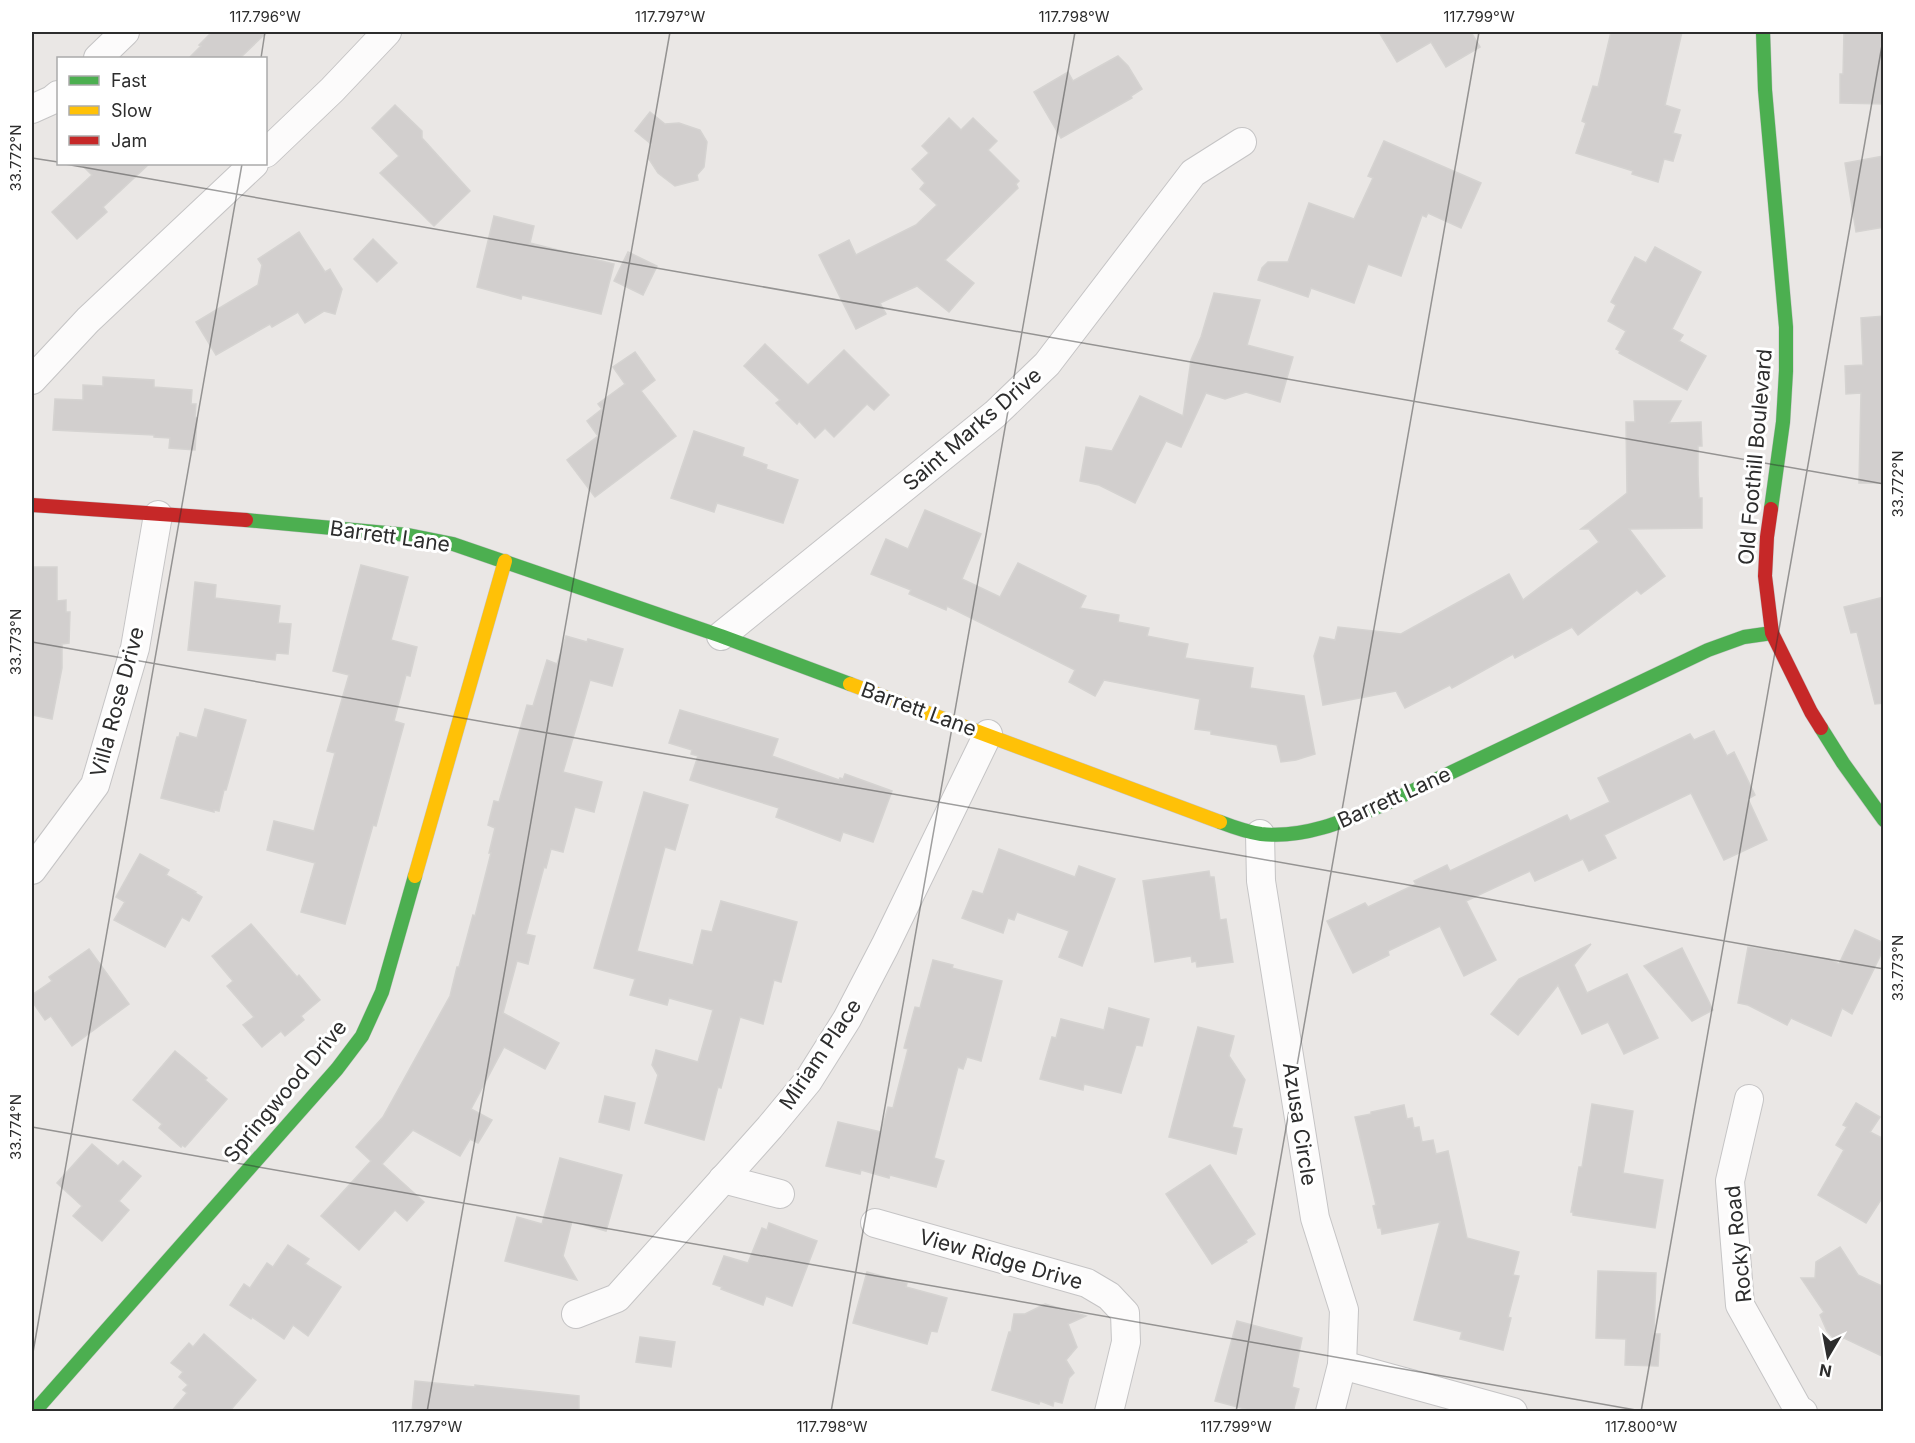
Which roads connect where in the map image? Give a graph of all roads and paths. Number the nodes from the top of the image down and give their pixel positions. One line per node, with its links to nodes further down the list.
1 (125, 32): 4 (street)
2 (387, 32): 8 (street)
3 (1762, 32): 14 (street, Old Foothill Boulevard)
4 (99, 57)
5 (57, 96): 6 (street)
6 (32, 109)
7 (1242, 142): 15 (street, Saint Marks Drive)
8 (267, 152)
9 (253, 165): 10 (street)
10 (32, 380)
11 (32, 505): 12 (street, Barrett Lane)
12 (158, 515): 13 (street, Barrett Lane); 19 (street, Villa Rose Drive)
13 (505, 561): 15 (street, Barrett Lane); 26 (street, Springwood Drive)
14 (1772, 633): 17 (street, Old Foothill Boulevard); 18 (street, Barrett Lane)
15 (721, 636): 16 (street, Barrett Lane)
16 (988, 734): 18 (street, Barrett Lane); 21 (street, Miriam Place)
17 (1884, 820)
18 (1260, 834): 25 (street, Azusa Circle)
19 (32, 870)
20 (1749, 1099): 30 (street, Rocky Road)
21 (723, 1179): 22 (street); 24 (street, Miriam Place)
22 (780, 1194)
23 (875, 1222): 27 (street, View Ridge Drive)
24 (576, 1314)
25 (1342, 1365): 28 (street, Azusa Circle); 29 (street)
26 (34, 1412)
27 (1109, 1412)
28 (1330, 1412)
29 (1514, 1412)
30 (1803, 1412)

